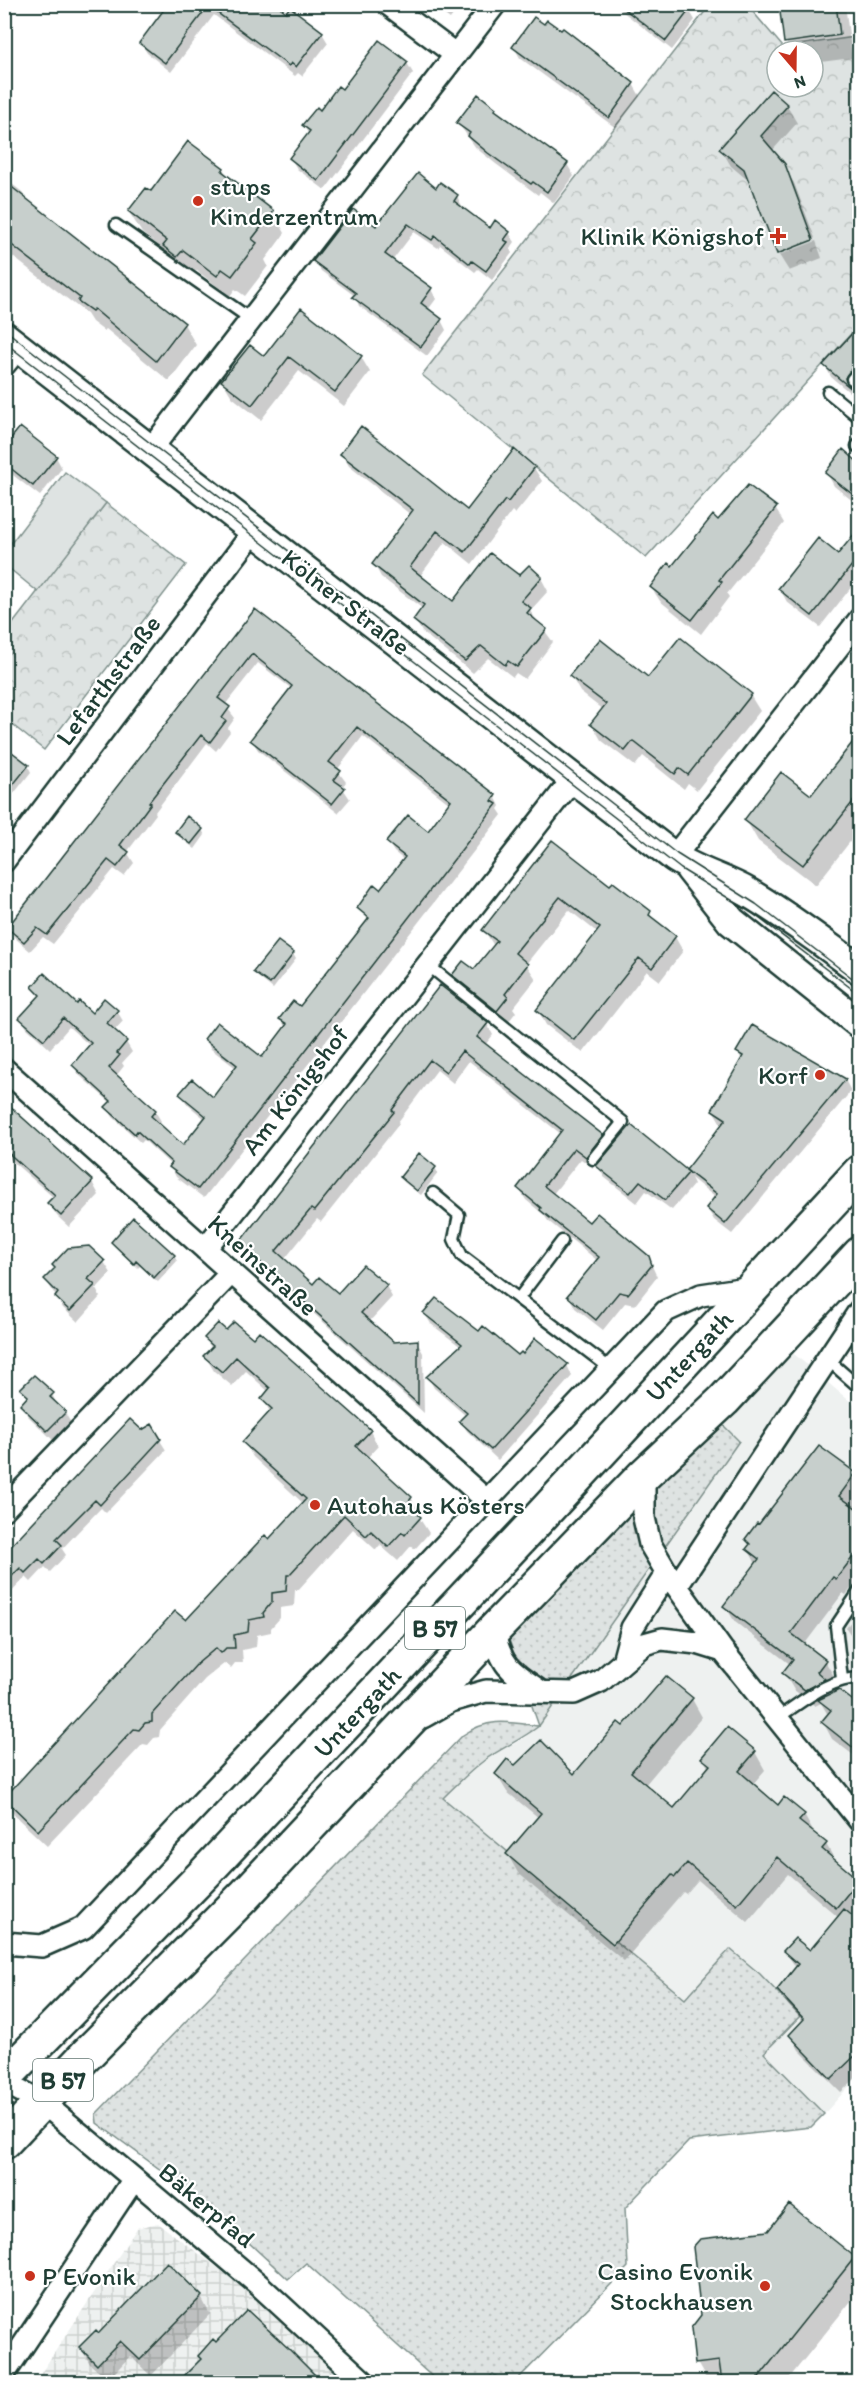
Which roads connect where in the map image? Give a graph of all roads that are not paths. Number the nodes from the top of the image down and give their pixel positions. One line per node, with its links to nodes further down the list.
1 (388, 4): 3 (street)
2 (495, 4): 3 (street)
3 (456, 55): 5 (street)
4 (116, 225): 5 (lane)
5 (252, 320): 11 (street)
6 (9, 349): 11 (main road, Kölner Straße)
7 (828, 392): 8 (lane)
8 (860, 418)
9 (860, 443): 10 (lane)
10 (860, 448)
11 (151, 449): 12 (main road, Kölner Straße)
12 (255, 530): 14 (main road, Kölner Straße); 15 (street, Lefarthstraße)
13 (860, 620): 16 (street)
14 (573, 779): 16 (main road, Kölner Straße); 17 (street, Am Königshof)
15 (4, 861)
16 (682, 862): 18 (main road, Kölner Straße); 19 (main road, Kölner Straße)
17 (428, 965): 21 (lane); 25 (street, Am Königshof)
18 (860, 970)
19 (860, 1024)
20 (4, 1069): 25 (street, Kneinstraße)
21 (593, 1159)
22 (860, 1172): 28 (main road, Untergath / B 57)
23 (433, 1193): 29 (lane)
24 (562, 1241): 29 (lane)
25 (205, 1249): 27 (street, Kneinstraße)
26 (860, 1254): 34 (main road, Untergath / B 57)
27 (231, 1273): 35 (street, Kneinstraße); 36 (street)
28 (753, 1287): 32 (street, Untergath); 37 (main road, Untergath / B 57)
29 (519, 1298): 32 (lane)
30 (860, 1310): 31 (street)
31 (827, 1359): 33 (lane); 38 (street)
32 (611, 1369): 35 (street, Untergath)
33 (860, 1388)
34 (644, 1475): 38 (street); 40 (main road, Untergath / B 57)
35 (486, 1500): 49 (street, Untergath)
36 (4, 1509)
37 (528, 1530): 40 (main road, B 57); 50 (main road, Untergath / B 57)
38 (672, 1579): 41 (street); 42 (street)
39 (860, 1590): 44 (lane)
40 (493, 1631): 45 (street, Untergath); 47 (main road, Untergath / B 57)
41 (723, 1651): 42 (street, Untergath); 46 (street)
42 (624, 1662): 45 (street, Untergath)
43 (860, 1678): 44 (lane)
44 (842, 1679): 46 (lane)
45 (540, 1691): 47 (street, Untergath)
46 (777, 1718): 48 (street)
47 (397, 1733): 51 (main road, Untergath / B 57)
48 (860, 1821)
49 (4, 1943)
50 (4, 2080): 51 (street, Bäkerpfad)
51 (42, 2102): 52 (main road, Untergath / B 57); 53 (street, Bäkerpfad)
52 (4, 2142)
53 (134, 2178): 54 (street); 55 (street, Bäkerpfad)
54 (4, 2374)
55 (364, 2382)

